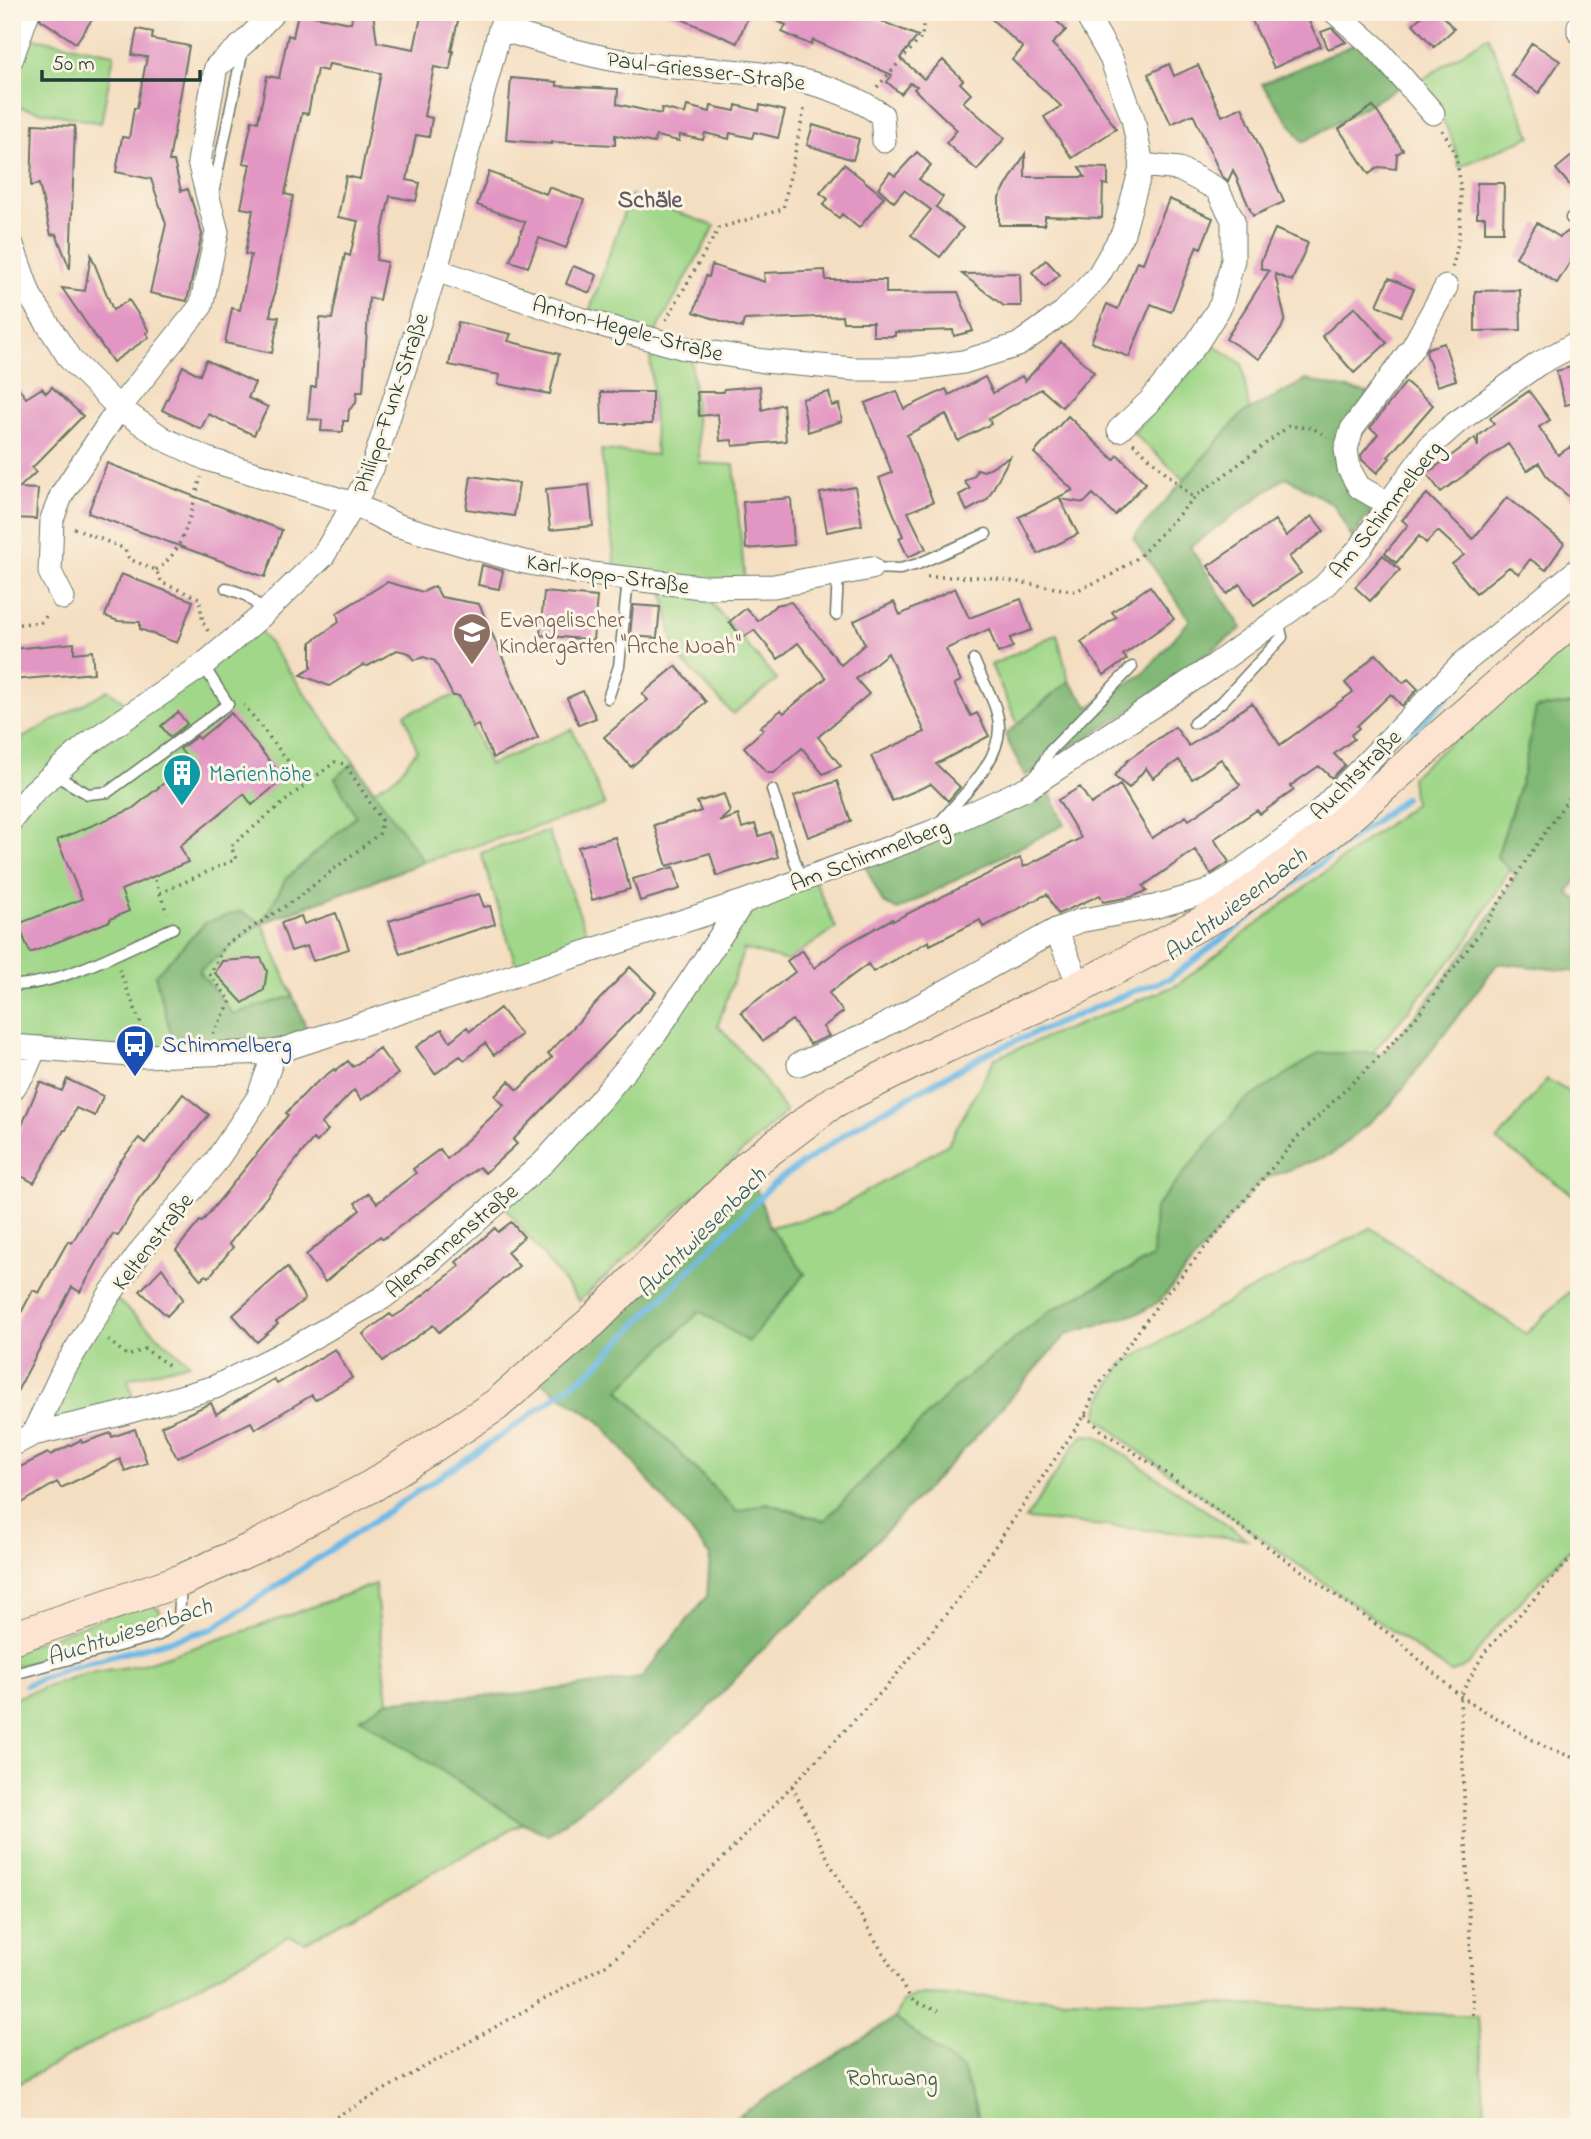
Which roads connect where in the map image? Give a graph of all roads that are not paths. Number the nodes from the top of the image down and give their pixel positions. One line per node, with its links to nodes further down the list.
1 (28, 12): 8 (street)
2 (274, 12): 16 (street)
3 (1086, 12): 11 (street, Anton-Hegele-Straße)
4 (1335, 12): 9 (street)
5 (503, 21): 10 (street, Paul-Griesser-Straße); 13 (street, Philipp-Funk-Straße)
6 (1579, 26): 7 (street)
7 (1579, 32)
8 (12, 58)
9 (1433, 113)
10 (884, 141)
11 (1142, 164): 13 (street, Anton-Hegele-Straße); 17 (street)
12 (12, 245): 16 (street, Karl-Kopp-Straße)
13 (436, 270): 18 (street, Philipp-Funk-Straße)
14 (1446, 287): 19 (street)
15 (1579, 342): 19 (street, Am Schimmelberg)
16 (120, 408): 18 (street, Karl-Kopp-Straße); 26 (street)
17 (1119, 430)
18 (354, 504): 24 (street, Karl-Kopp-Straße); 27 (street, Philipp-Funk-Straße)
19 (1388, 504): 30 (street, Am Schimmelberg)
20 (986, 534): 21 (lane)
21 (870, 569): 23 (street, Karl-Kopp-Straße)
22 (1579, 569): 44 (street, Auchtstraße)
23 (838, 574): 24 (street, Karl-Kopp-Straße); 29 (lane)
24 (628, 580): 34 (lane)
25 (226, 587): 27 (lane)
26 (63, 598)
27 (265, 612): 32 (street, Philipp-Funk-Straße)
28 (1579, 614): 46 (street)
29 (836, 615)
30 (1278, 619): 35 (lane); 37 (street, Am Schimmelberg)
31 (974, 660): 40 (lane)
32 (203, 665): 36 (street, Philipp-Funk-Straße); 36 (lane)
33 (1132, 667): 37 (lane)
34 (608, 698)
35 (1194, 723)
36 (53, 774): 39 (street, Philipp-Funk-Straße)
37 (1029, 787): 40 (street, Am Schimmelberg)
38 (772, 790): 41 (lane)
39 (12, 818)
40 (932, 832): 41 (street, Am Schimmelberg)
41 (801, 880): 42 (street, Am Schimmelberg)
42 (743, 902): 49 (street, Am Schimmelberg); 52 (street, Alemannenstraße)
43 (173, 928): 45 (lane)
44 (1056, 930): 46 (street); 50 (street, Auchtstraße)
45 (12, 985)
46 (1080, 987): 54 (street)
47 (12, 1046): 48 (street, Am Schimmelberg)
48 (36, 1048): 49 (street, Am Schimmelberg); 51 (street)
49 (275, 1052): 52 (street, Keltenstraße)
50 (799, 1064)
51 (12, 1090)
52 (33, 1434): 53 (street, Alemannenstraße)
53 (12, 1445)
54 (182, 1580): 55 (street); 56 (lane)
55 (12, 1638)
56 (14, 1674)

